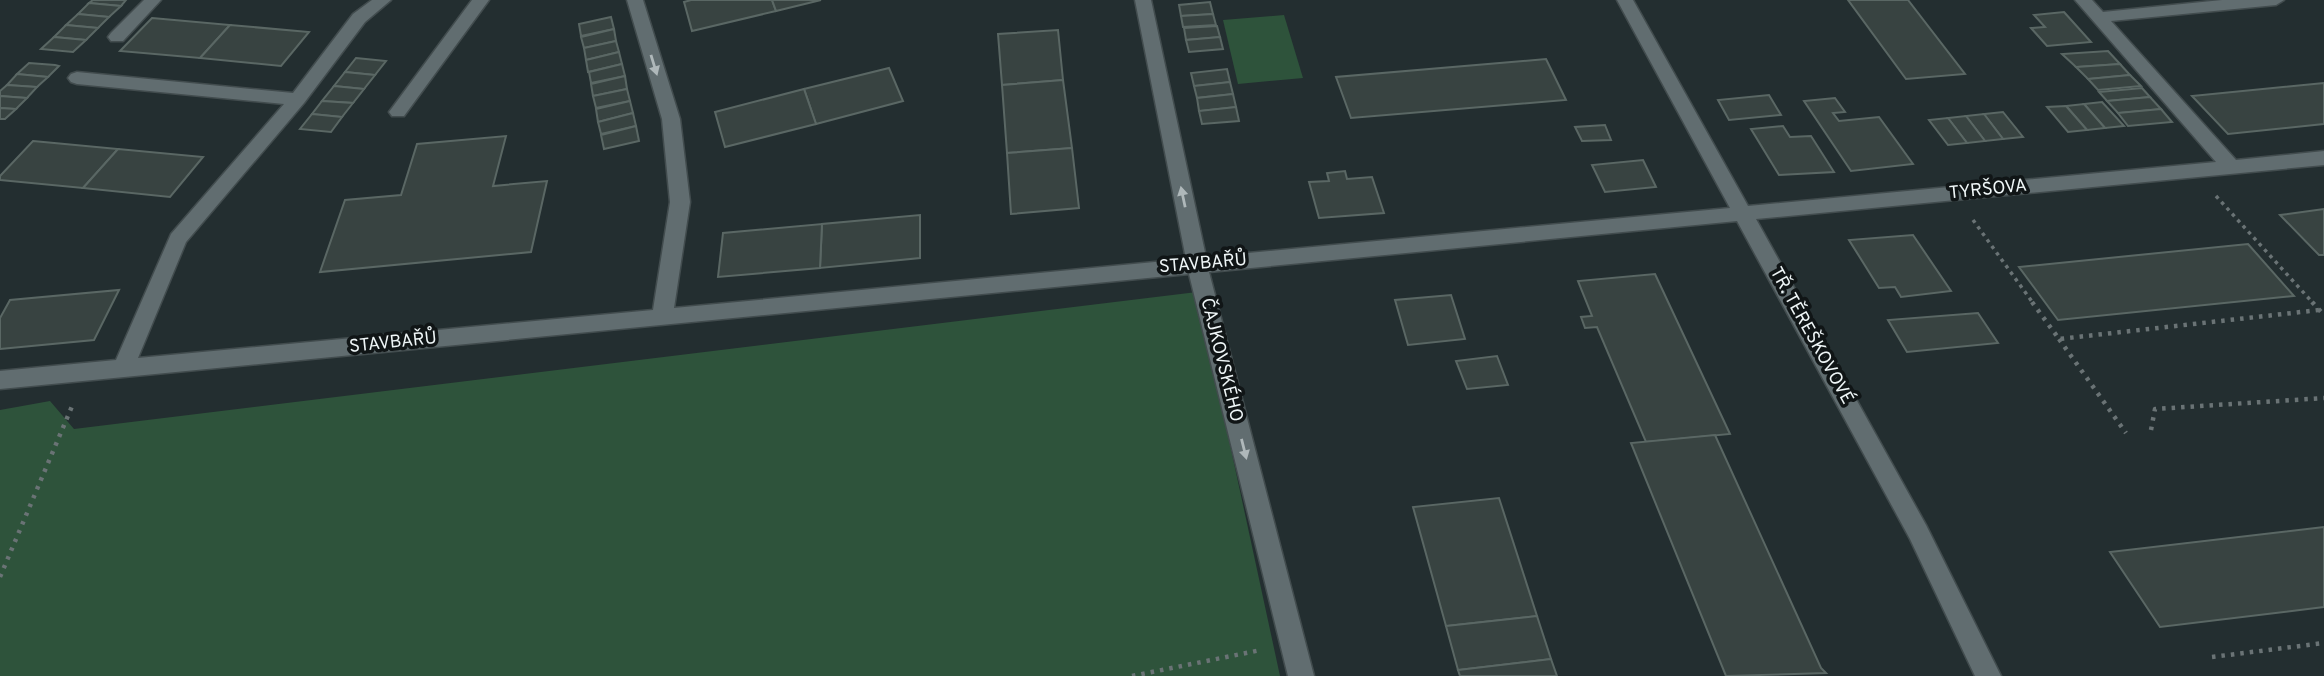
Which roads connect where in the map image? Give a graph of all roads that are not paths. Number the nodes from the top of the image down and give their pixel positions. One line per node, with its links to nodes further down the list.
1 (153, 0): 10 (street)
2 (383, 0): 12 (street)
3 (481, 0): 13 (street)
4 (635, 0): 18 (street, one-way to 18)
5 (1143, 0): 17 (street, ČAJKOVSKÉHO, one-way to 5)
6 (1625, 0): 16 (street, TŘ. TĚREŠKOVOVÉ)
7 (2084, 0): 9 (street)
8 (2276, 0): 9 (street)
9 (2101, 17): 15 (street)
10 (117, 37)
11 (77, 78): 12 (street)
12 (298, 99): 19 (street)
13 (398, 112)
14 (2324, 158): 15 (street, TYRŠOVA)
15 (2231, 166): 16 (street, TYRŠOVA)
16 (1745, 215): 17 (street, STAVBAŘŮ); 22 (street, TŘ. TĚREŠKOVOVÉ)
17 (1197, 264): 18 (street, STAVBAŘŮ); 21 (street, ČAJKOVSKÉHO, one-way to 21)
18 (662, 317): 19 (street, STAVBAŘŮ)
19 (123, 369): 20 (street, STAVBAŘŮ)
20 (0, 380)
21 (1301, 676)
22 (1988, 676)

